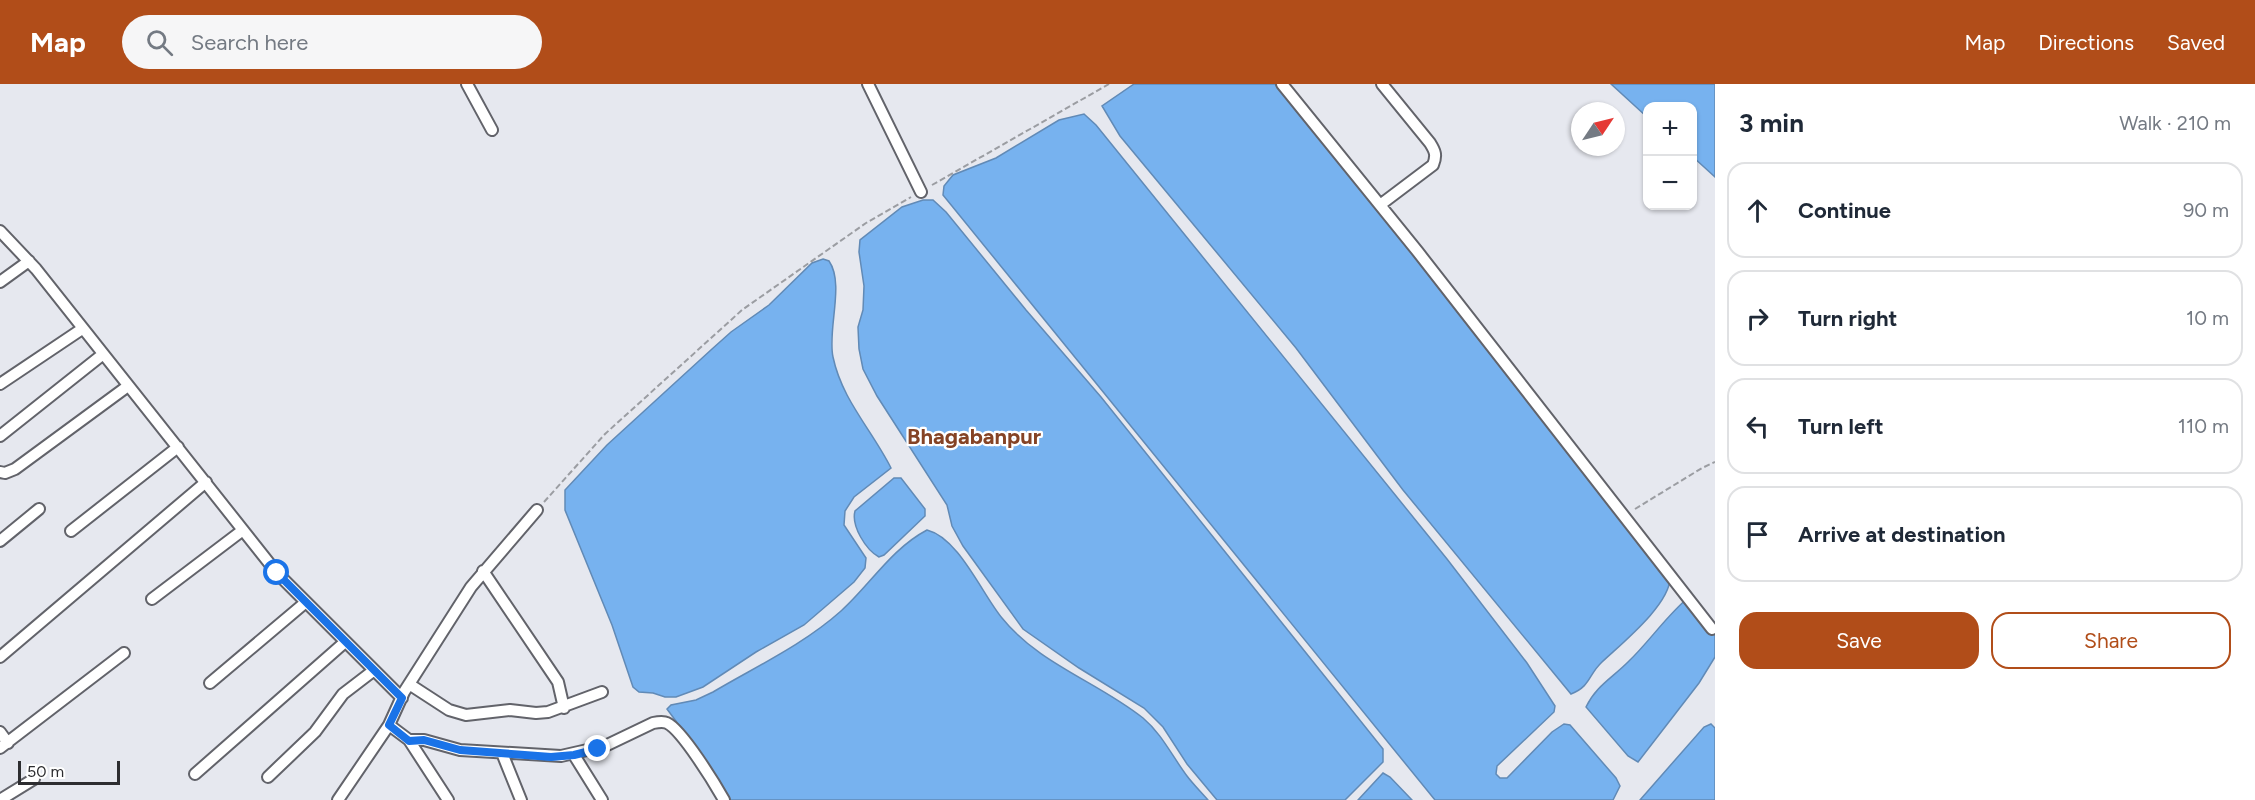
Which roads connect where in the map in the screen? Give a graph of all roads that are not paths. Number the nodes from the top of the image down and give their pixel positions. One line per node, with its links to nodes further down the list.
1 (467, 84): 5 (street)
2 (868, 84): 6 (street)
3 (1282, 84): 7 (street)
4 (1382, 84): 7 (street)
5 (492, 130)
6 (921, 192)
7 (1380, 205): 27 (street)
8 (0, 231): 9 (street)
9 (28, 261): 10 (street); 11 (street)
10 (0, 282)
11 (82, 329): 12 (street); 13 (street)
12 (102, 355): 14 (street); 15 (street)
13 (0, 384)
14 (128, 386): 16 (street); 17 (street)
15 (0, 436)
16 (178, 447): 18 (street); 22 (street)
17 (0, 472)
18 (206, 482): 21 (street); 30 (street)
19 (39, 508): 23 (street)
20 (537, 510): 24 (street)
21 (243, 530): 25 (street); 26 (street)
22 (71, 531)
23 (0, 541)
24 (483, 571): 33 (street); 36 (street)
25 (152, 599)
26 (306, 602): 28 (street); 32 (street)
27 (1712, 629)
28 (345, 642): 31 (street); 43 (street)
29 (124, 653): 40 (street)
30 (0, 657)
31 (373, 671): 35 (street); 44 (street)
32 (210, 683)
33 (409, 684): 35 (street); 36 (street)
34 (602, 692): 36 (street)
35 (402, 698): 37 (street)
36 (564, 708)
37 (389, 725): 39 (street); 47 (street)
38 (0, 732): 40 (street)
39 (409, 741): 41 (street); 48 (street)
40 (4, 746)
41 (502, 753): 42 (street); 49 (street)
42 (574, 755): 50 (street); 51 (street)
43 (195, 774)
44 (268, 777)
45 (34, 779): 46 (street)
46 (0, 800)
47 (338, 800)
48 (448, 800)
49 (520, 800)
50 (602, 800)
51 (724, 800)

